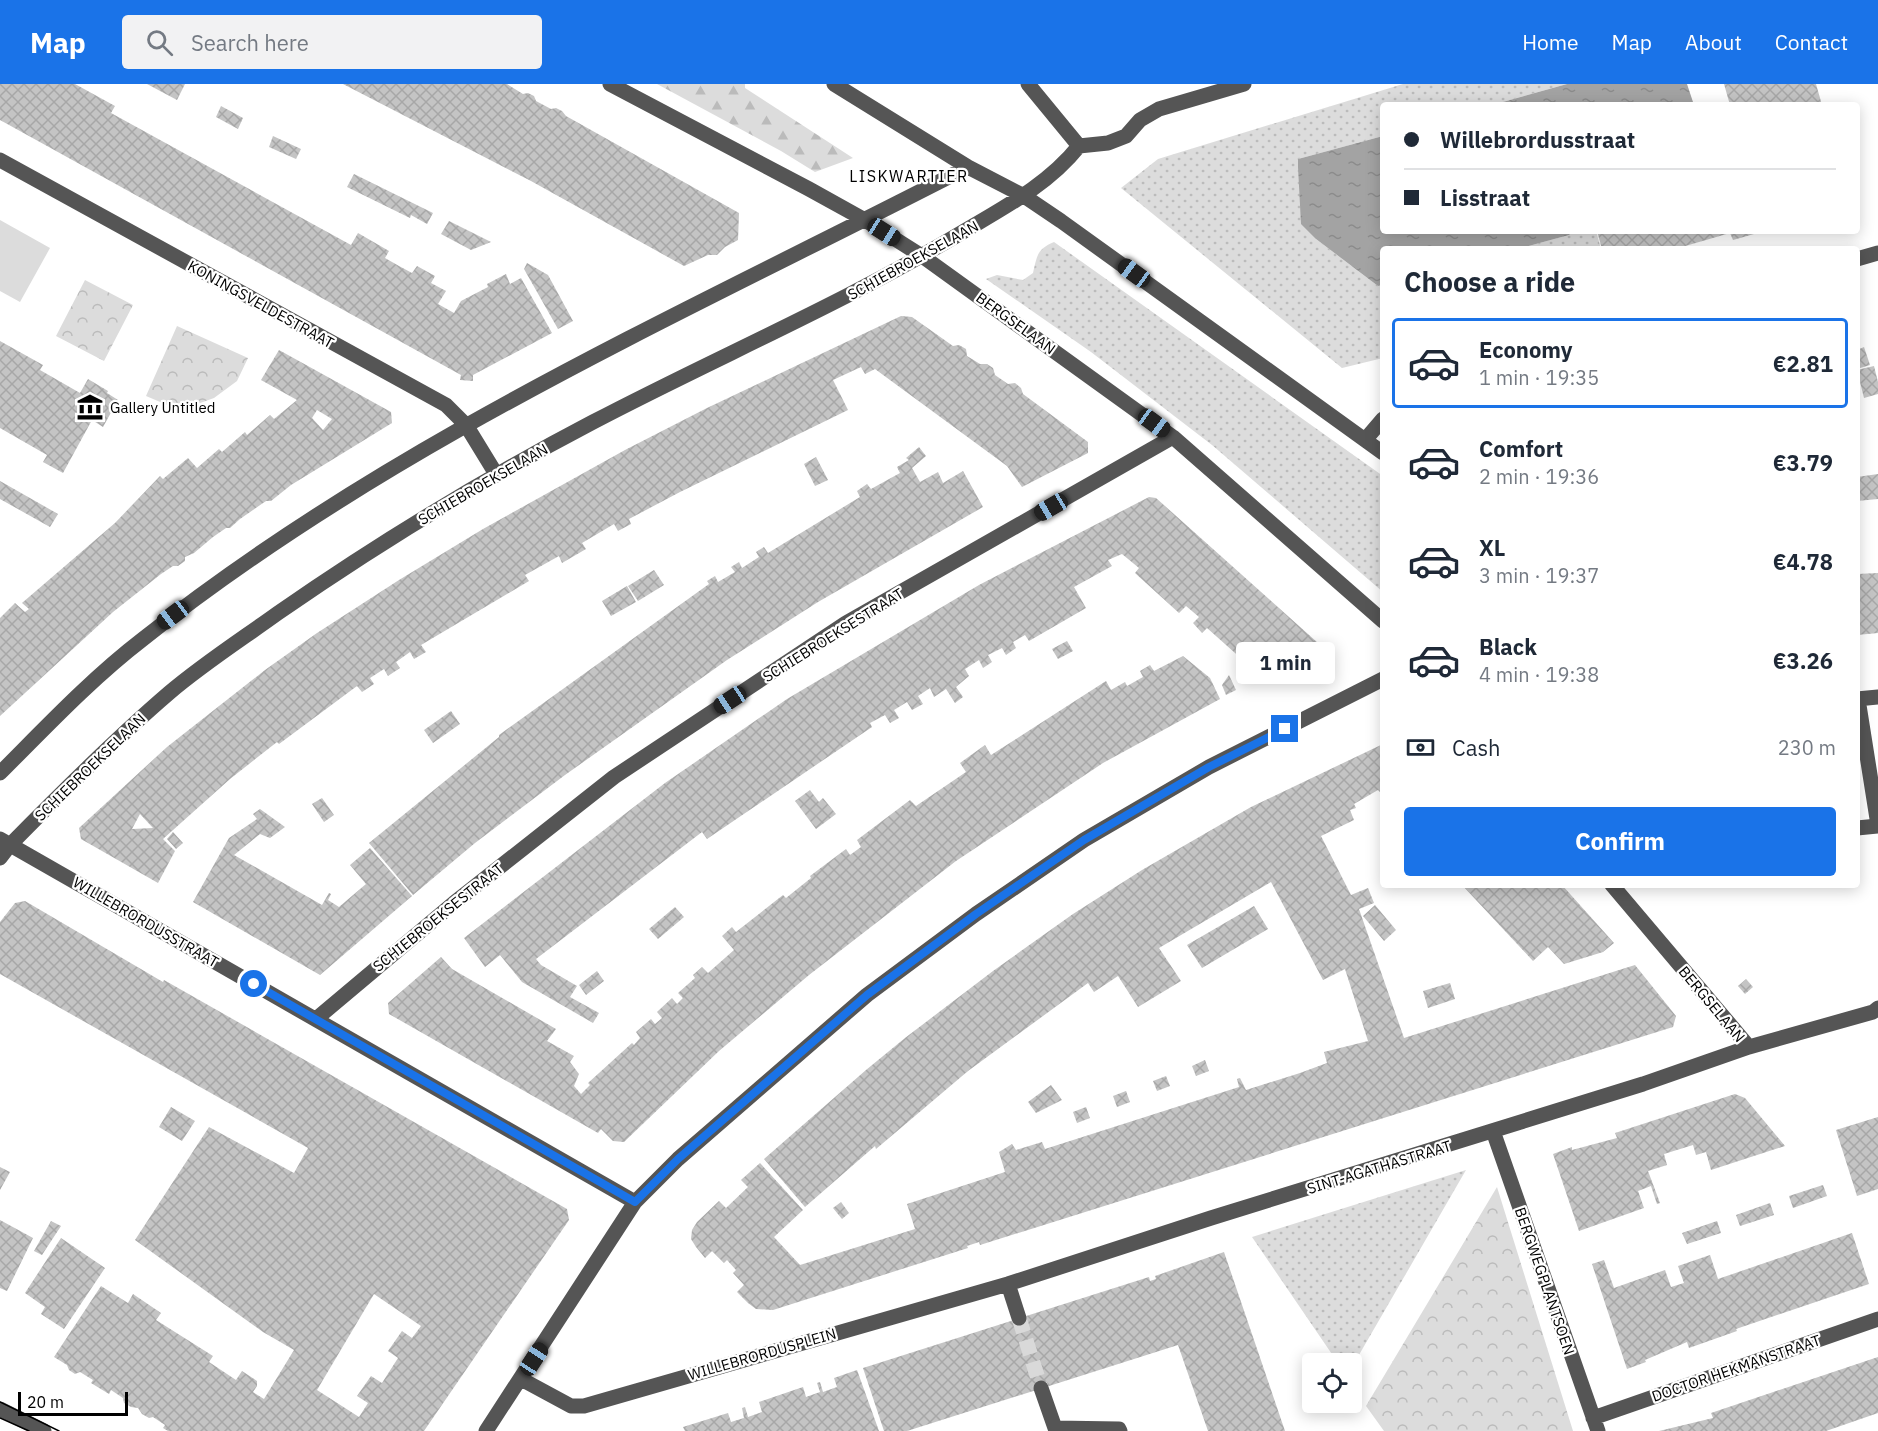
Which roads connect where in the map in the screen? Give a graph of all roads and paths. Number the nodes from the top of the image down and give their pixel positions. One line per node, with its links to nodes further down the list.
1 (609, 84): 9 (street, BERGSELAAN)
2 (834, 84): 7 (street)
3 (1028, 84): 5 (street)
4 (1244, 84): 5 (street)
5 (1079, 146): 8 (street, SCHIEBROEKSELAAN)
6 (0, 160): 14 (street, KONINGSVELDESTRAAT)
7 (968, 167): 8 (street); 9 (street)
8 (1024, 196): 11 (street, SCHIEBROEKSELAAN); 16 (street)
9 (865, 220): 11 (street, BERGSELAAN); 14 (street)
10 (1878, 253): 12 (street)
11 (922, 256): 15 (street, BERGSELAAN); 18 (street, SCHIEBROEKSELAAN)
12 (1860, 258)
13 (1380, 423): 16 (street)
14 (466, 425): 18 (street, KONINGSVELDESTRAAT); 24 (street)
15 (1173, 437): 19 (street, BERGSELAAN); 31 (street, SCHIEBROEKSESTRAAT)
16 (1365, 440): 17 (street)
17 (1380, 451)
18 (496, 474): 27 (street, SCHIEBROEKSELAAN)
19 (1380, 618)
20 (1380, 681): 34 (street)
21 (1878, 697): 22 (street)
22 (1860, 699)
23 (1860, 712): 25 (street)
24 (0, 773)
25 (1878, 826): 26 (street)
26 (1860, 828)
27 (5, 842): 28 (street, SCHIEBROEKSELAAN); 31 (street, WILLEBRORDUSSTRAAT)
28 (0, 858)
29 (1615, 888): 32 (street, BERGSELAAN)
30 (1878, 1008): 32 (street, BERGSELAAN)
31 (316, 1019): 34 (street, WILLEBRORDUSSTRAAT)
32 (1749, 1047): 33 (street, SINT-AGATHASTRAAT)
33 (1493, 1131): 35 (street, SINT-AGATHASTRAAT); 41 (street, BERGWEGPLANTSOEN)
34 (635, 1202): 38 (street)
35 (1008, 1284): 36 (street); 38 (street, WILLEBRORDUSPLEIN)
36 (1019, 1318)
37 (1878, 1319): 41 (street, DOCTOR HEKMANSTRAAT)
38 (521, 1379): 43 (street)
39 (1041, 1388): 44 (street)
40 (0, 1409): 42 (street)
41 (1595, 1424)
42 (44, 1431)
43 (486, 1431)
44 (1120, 1431)

